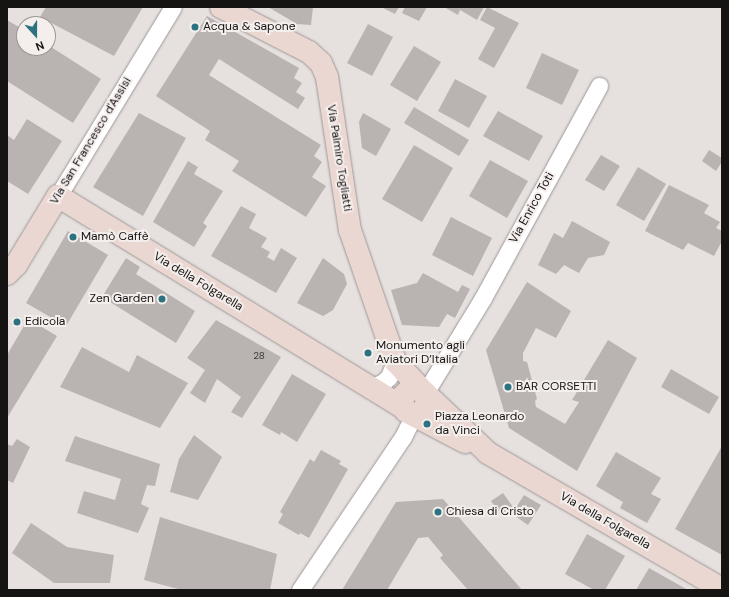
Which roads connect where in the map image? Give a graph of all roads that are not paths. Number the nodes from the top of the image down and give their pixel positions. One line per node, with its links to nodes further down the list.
1 (173, 7): 4 (street, Via San Francesco d'Assisi)
2 (221, 7): 6 (street, Via Palmiro Togliatti)
3 (599, 86): 8 (street, Via Enrico Toti)
4 (58, 196): 5 (street, Via San Francesco d'Assisi); 7 (street, Via della Folgarella)
5 (7, 274)
6 (395, 361): 7 (street); 8 (street)
7 (371, 386): 9 (street)
8 (424, 392): 9 (street); 10 (street)
9 (409, 411): 10 (street); 12 (street)
10 (488, 453): 11 (street, Via della Folgarella)
11 (722, 589)
12 (300, 590)

